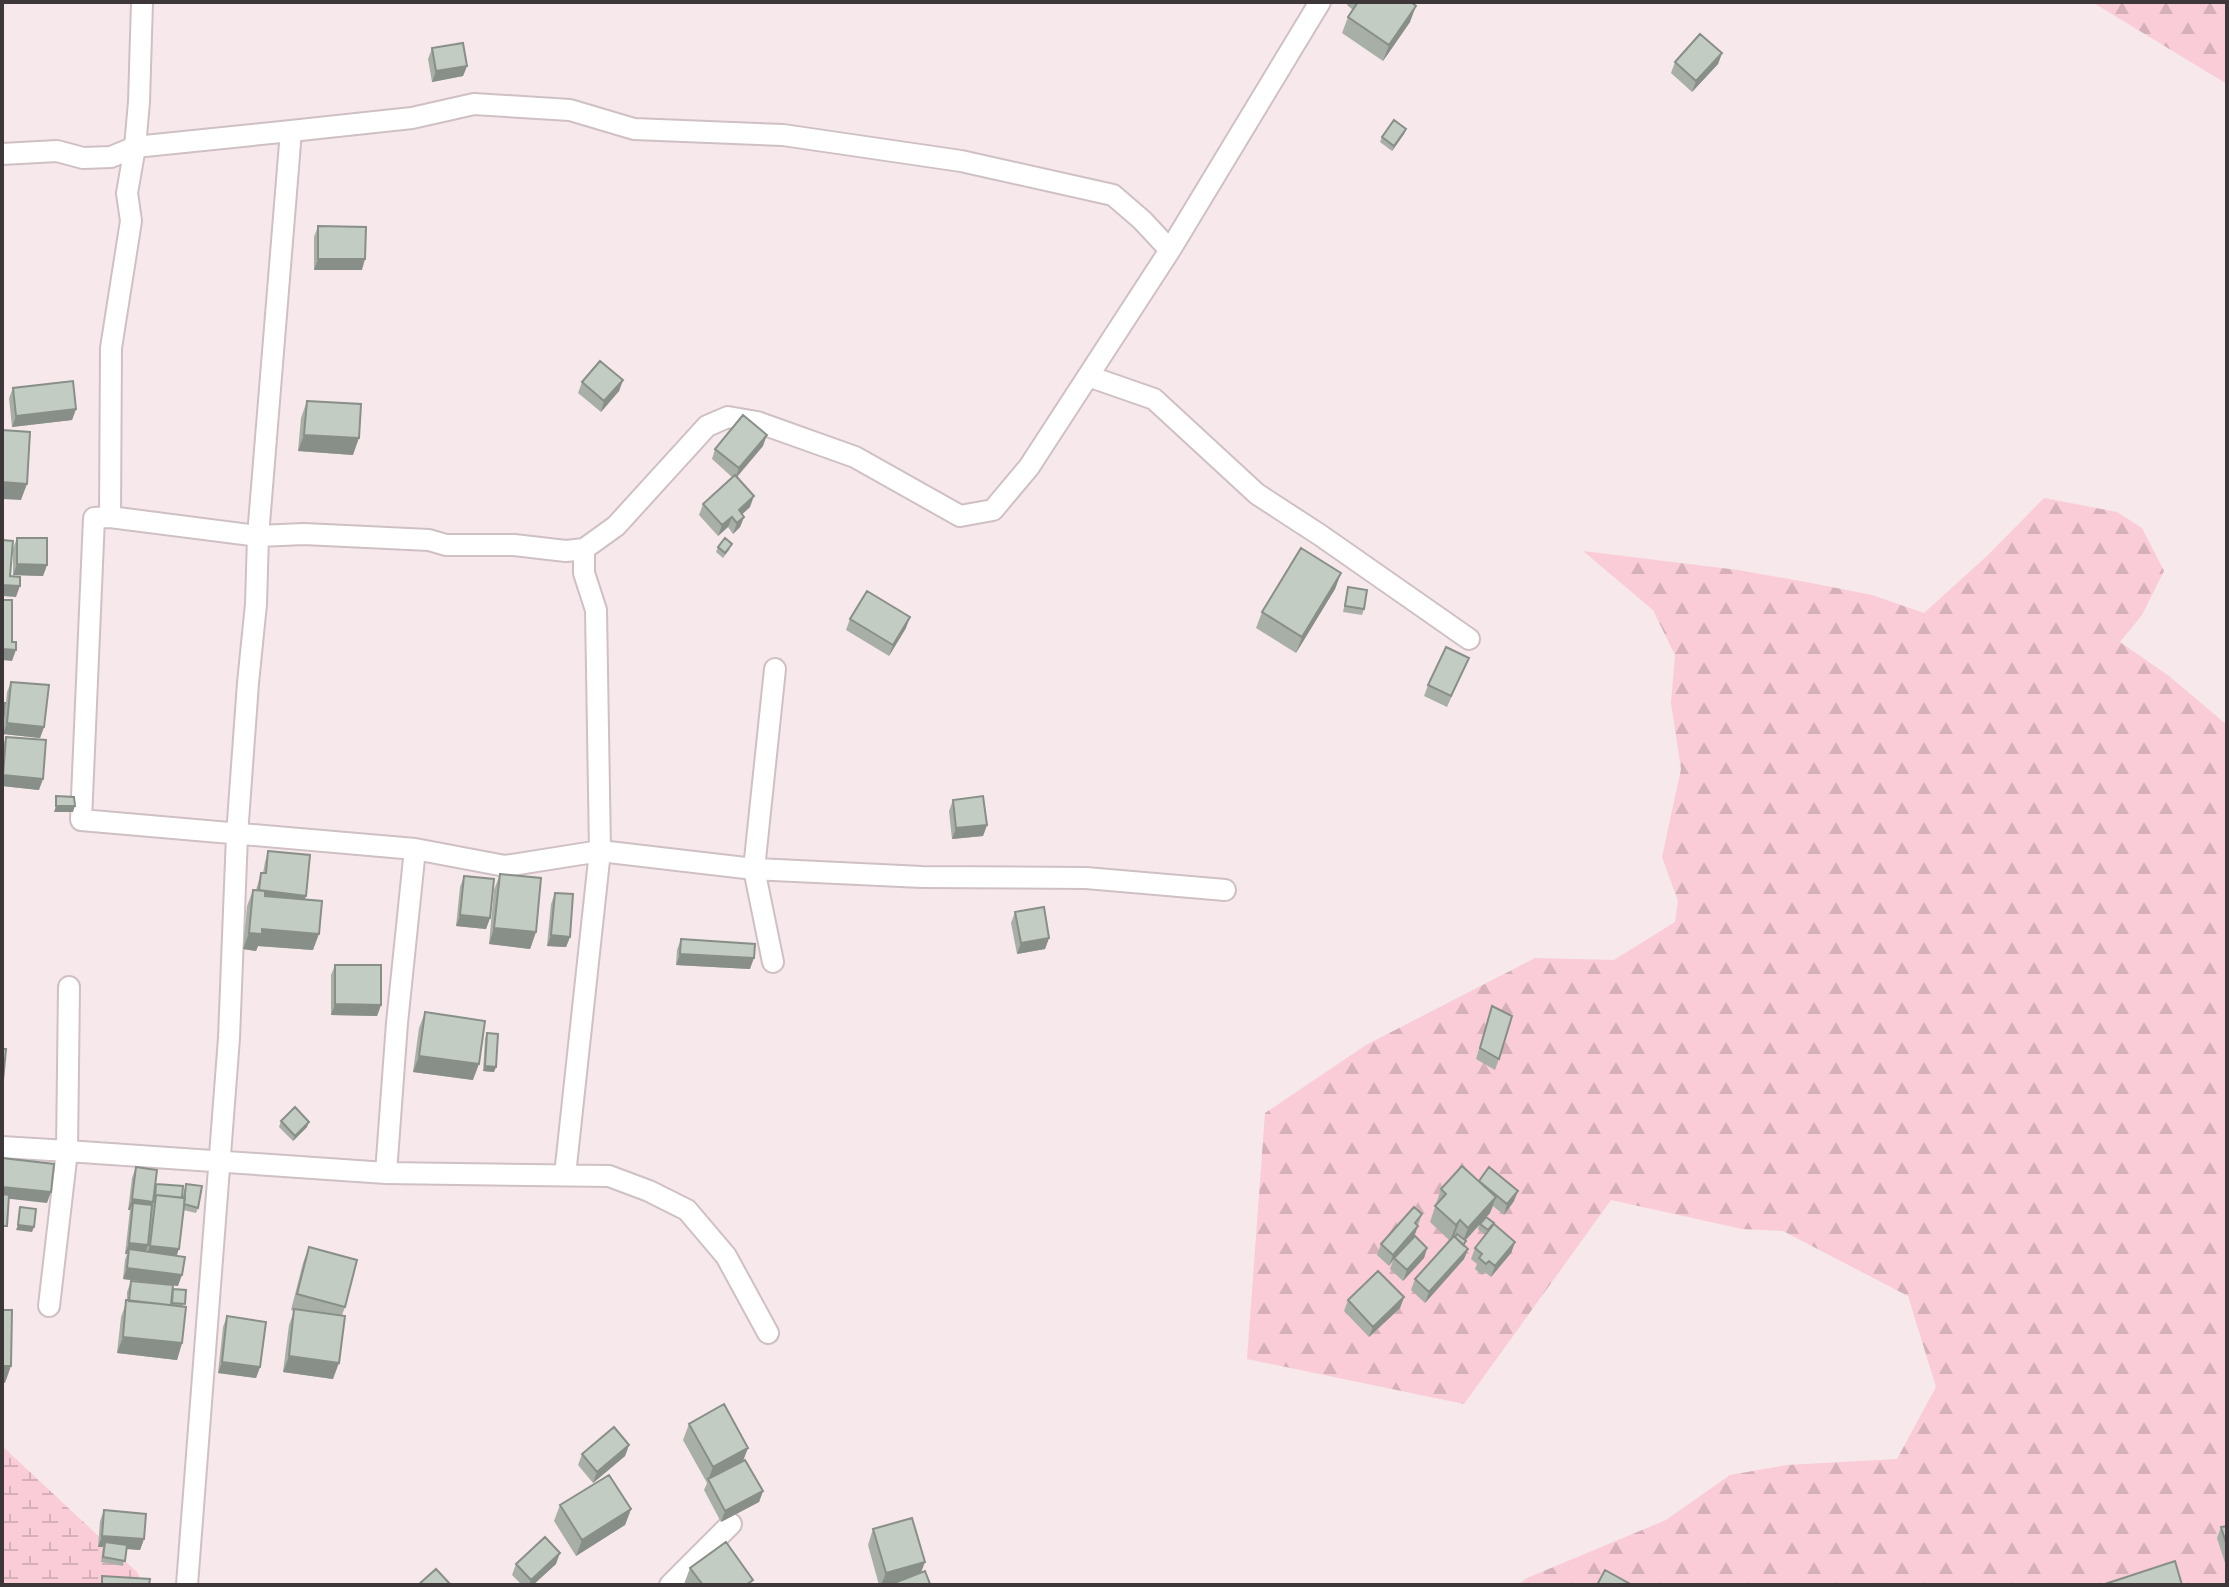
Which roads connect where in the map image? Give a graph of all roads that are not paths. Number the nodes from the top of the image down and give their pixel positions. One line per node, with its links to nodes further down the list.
1 (142, 2): 4 (street)
2 (1320, 2): 6 (street)
3 (291, 131): 4 (street); 6 (street); 9 (street)
4 (135, 147): 5 (street); 8 (street)
5 (2, 154)
6 (1170, 250): 7 (street)
7 (1088, 376): 10 (street); 11 (street)
8 (110, 517): 9 (street); 13 (street)
9 (258, 536): 10 (street); 13 (street)
10 (584, 549): 15 (street)
11 (1469, 639)
12 (775, 669): 16 (street)
13 (237, 835): 14 (street); 22 (street)
14 (415, 849): 15 (street); 23 (street)
15 (600, 851): 16 (street); 24 (street)
16 (754, 869): 17 (street); 18 (street)
17 (1225, 890)
18 (773, 962)
19 (69, 987): 21 (street)
20 (2, 1147): 21 (street)
21 (67, 1151): 22 (street); 25 (street)
22 (219, 1161): 23 (street); 28 (street)
23 (386, 1173): 24 (street)
24 (565, 1175): 26 (street)
25 (49, 1306)
26 (768, 1333)
27 (731, 1524): 29 (street)
28 (187, 1585)
29 (670, 1585)

